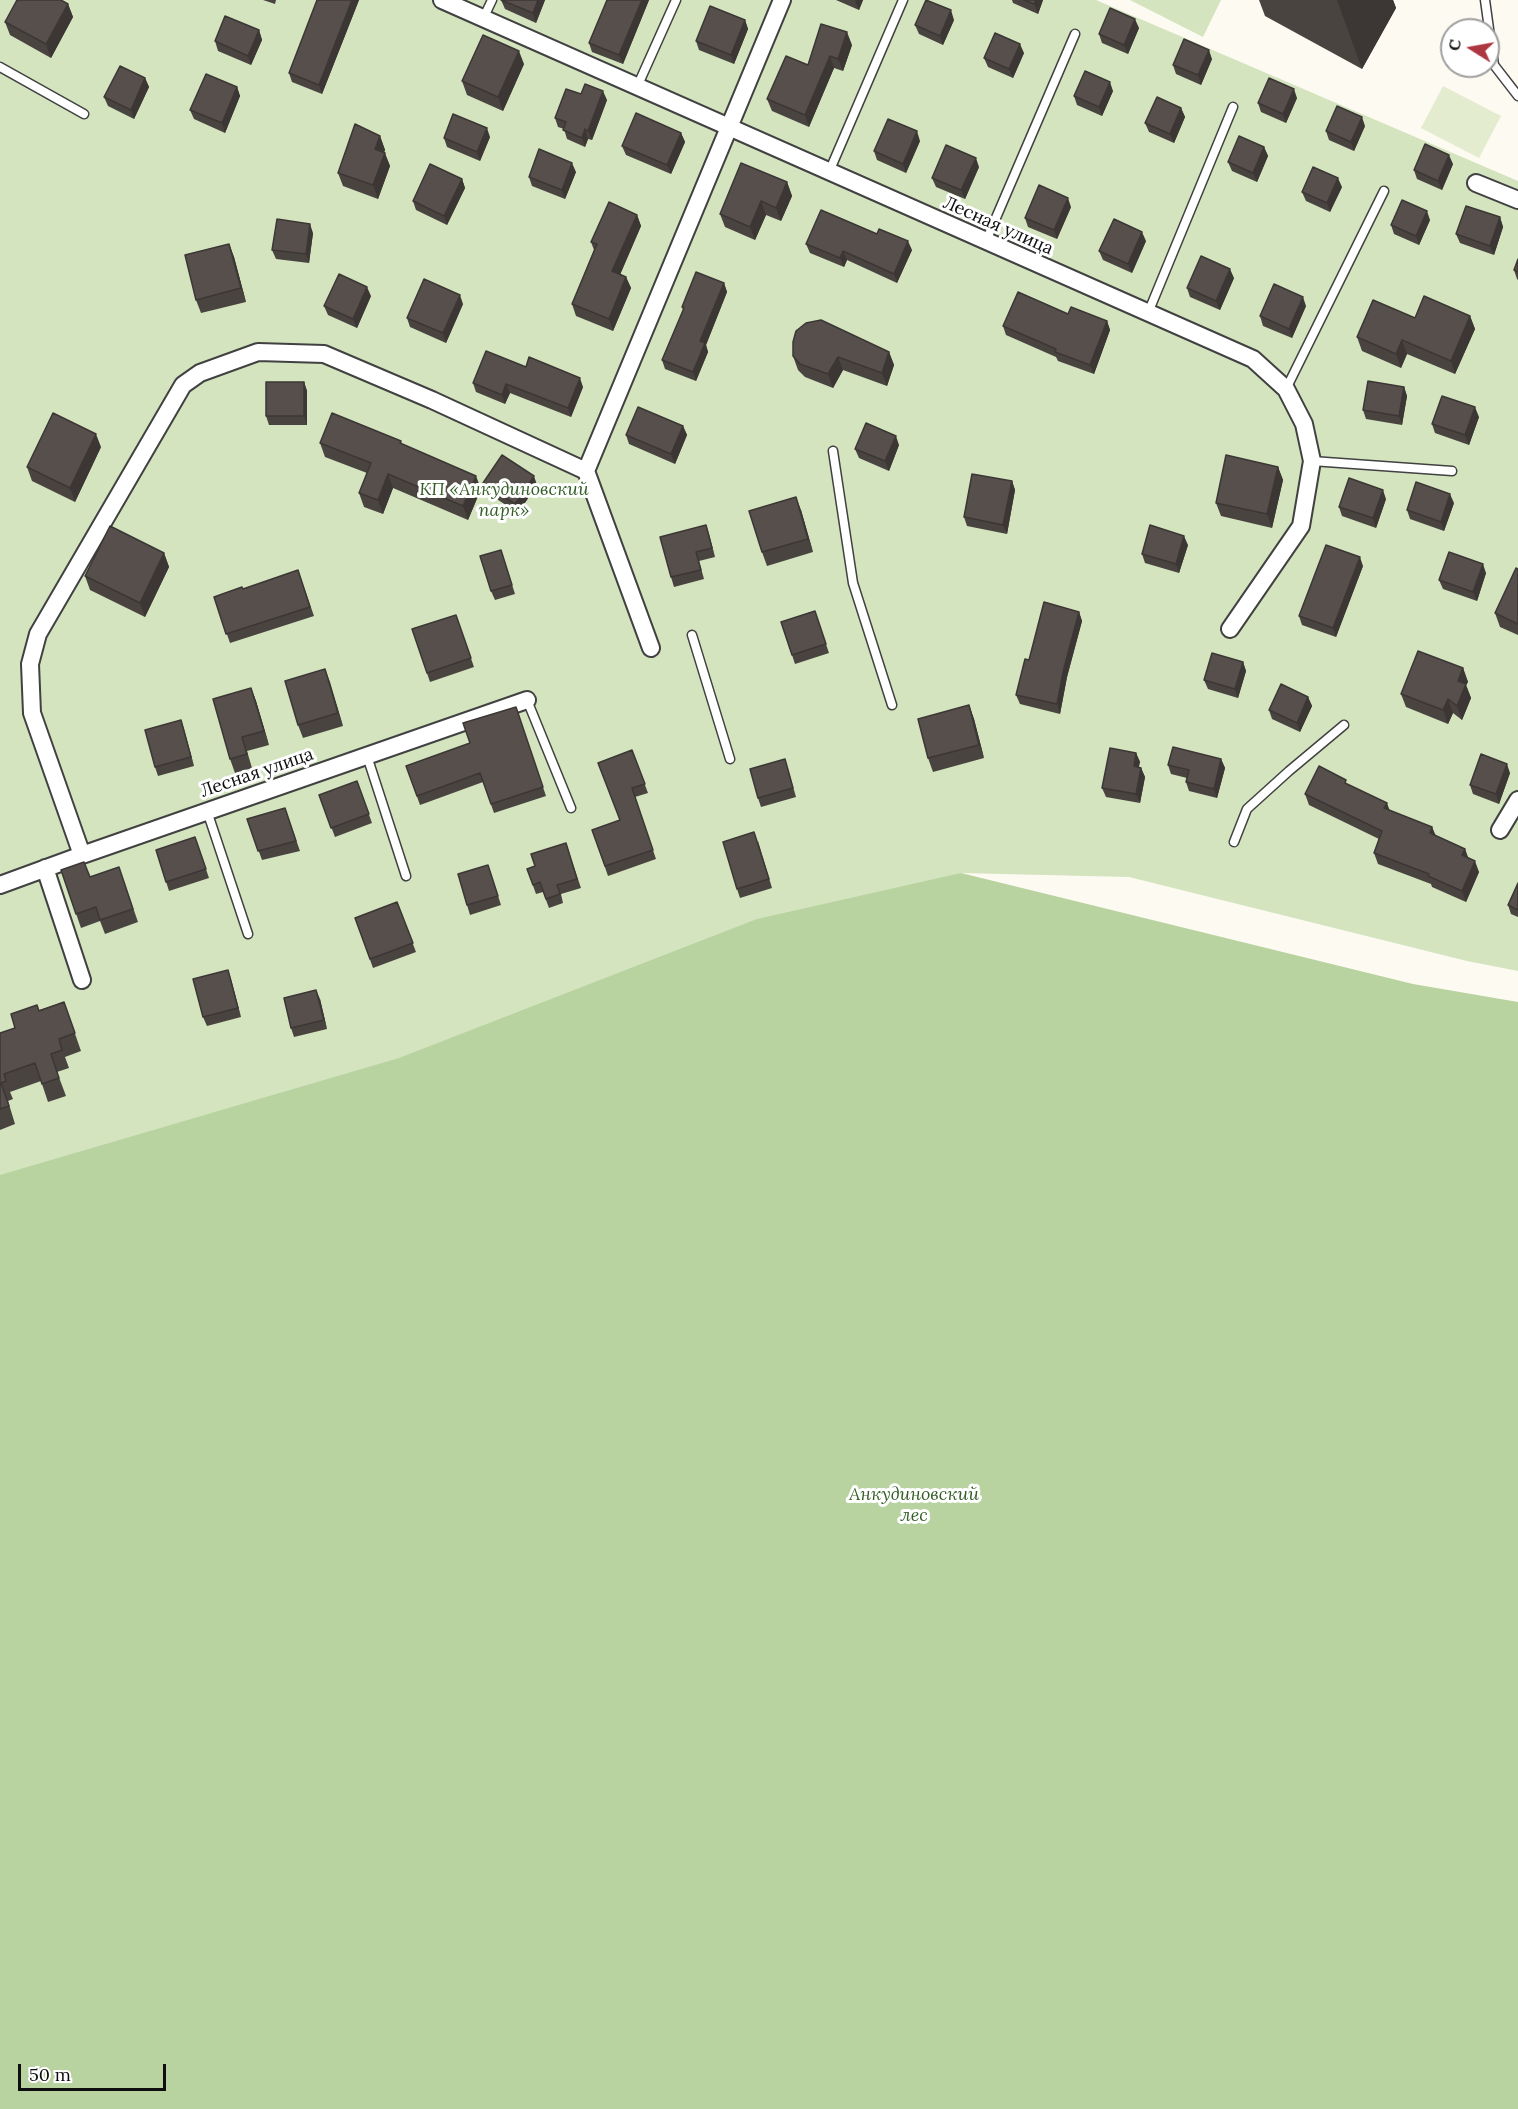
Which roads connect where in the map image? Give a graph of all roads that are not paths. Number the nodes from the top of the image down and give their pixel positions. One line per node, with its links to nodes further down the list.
1 (442, 0): 7 (street, Лесная улица)
2 (492, 0): 7 (lane)
3 (676, 0): 10 (lane)
4 (782, 0): 14 (street)
5 (903, 0): 15 (lane)
6 (1485, 0): 11 (lane)
7 (483, 19): 10 (street, Лесная улица)
8 (1075, 34): 19 (lane)
9 (0, 67): 13 (lane)
10 (636, 87): 14 (street, Лесная улица)
11 (1518, 96)
12 (1233, 107): 20 (lane)
13 (84, 114)
14 (730, 128): 15 (street, Лесная улица); 24 (street)
15 (829, 172): 19 (street, Лесная улица)
16 (1476, 183): 18 (street)
17 (1384, 191): 21 (lane)
18 (1518, 200)
19 (986, 242): 20 (street, Лесная улица)
20 (1148, 313): 21 (street, Лесная улица)
21 (1286, 389): 23 (street, Лесная улица)
22 (833, 451): 30 (lane)
23 (1312, 461): 25 (lane); 26 (street, Лесная улица)
24 (586, 471): 28 (street); 39 (street)
25 (1452, 471)
26 (1230, 629)
27 (692, 635): 33 (lane)
28 (651, 648)
29 (527, 700): 32 (street, Лесная улица); 35 (lane)
30 (892, 705)
31 (1344, 725): 38 (lane)
32 (367, 756): 36 (street, Лесная улица); 41 (lane)
33 (730, 759)
34 (1518, 800): 37 (street)
35 (571, 808)
36 (207, 811): 39 (street, Лесная улица); 43 (lane)
37 (1500, 830)
38 (1234, 842)
39 (82, 855): 40 (street, Лесная улица)
40 (45, 868): 42 (street, Лесная улица); 44 (street)
41 (406, 876)
42 (0, 885)
43 (248, 934)
44 (82, 980)

